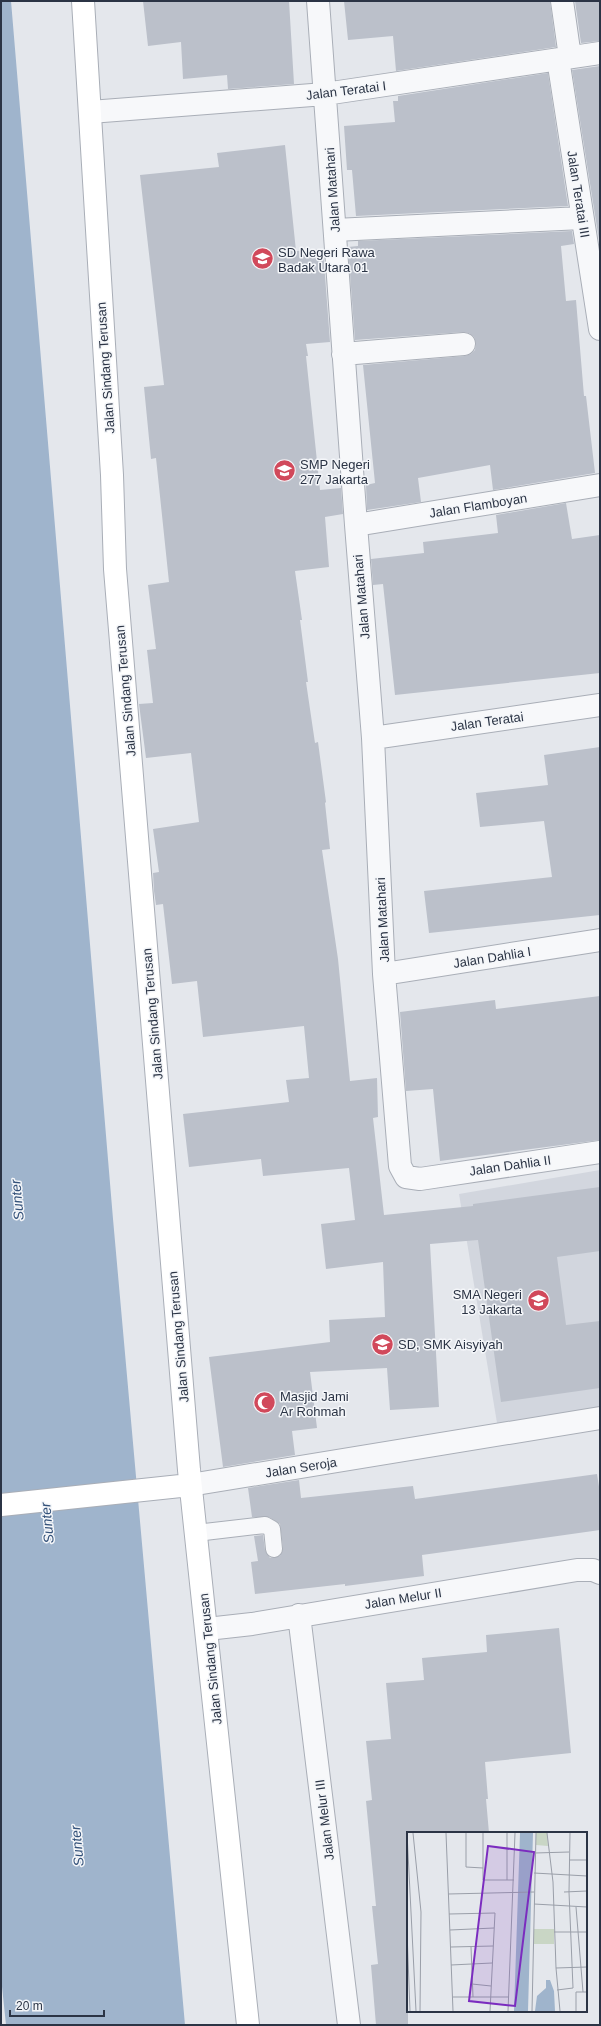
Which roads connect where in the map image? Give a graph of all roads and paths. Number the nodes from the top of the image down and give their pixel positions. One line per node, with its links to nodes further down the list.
1 (83, 1): 7 (street, Jalan Sindang Terusan)
2 (318, 1): 6 (street, Jalan Matahari)
3 (562, 1): 5 (street, Jalan Teratai III)
4 (600, 53): 5 (street, Jalan Teratai I)
5 (564, 58): 6 (street, Jalan Teratai I); 8 (street, Jalan Teratai III)
6 (324, 94): 7 (street, Jalan Teratai I); 9 (street, Jalan Matahari)
7 (90, 112): 22 (street, Jalan Sindang Terusan)
8 (582, 218): 9 (street); 10 (street, Jalan Teratai III)
9 (335, 230): 12 (street, Jalan Matahari)
10 (600, 329)
11 (464, 344): 12 (street)
12 (343, 354): 14 (street, Jalan Matahari)
13 (600, 485): 14 (street, Jalan Flamboyan)
14 (356, 526): 16 (street, Jalan Matahari)
15 (600, 705): 16 (street, Jalan Teratai)
16 (373, 738): 18 (street, Jalan Matahari)
17 (600, 940): 18 (street, Jalan Dahlia I)
18 (384, 974): 20 (street, Jalan Matahari)
19 (600, 1152): 20 (street, Jalan Dahlia II)
20 (420, 1179)
21 (600, 1418): 22 (street, Jalan Seroja)
22 (190, 1485): 23 (street, Jalan Seroja); 24 (street, Jalan Sindang Terusan)
23 (1, 1505)
24 (196, 1533): 25 (lane); 28 (street, Jalan Sindang Terusan)
25 (274, 1549)
26 (600, 1573): 27 (street, Jalan Melur II)
27 (299, 1615): 28 (street, Jalan Melur II); 30 (street, Jalan Melur III)
28 (206, 1629): 29 (street, Jalan Sindang Terusan)
29 (248, 2025)
30 (349, 2025)

